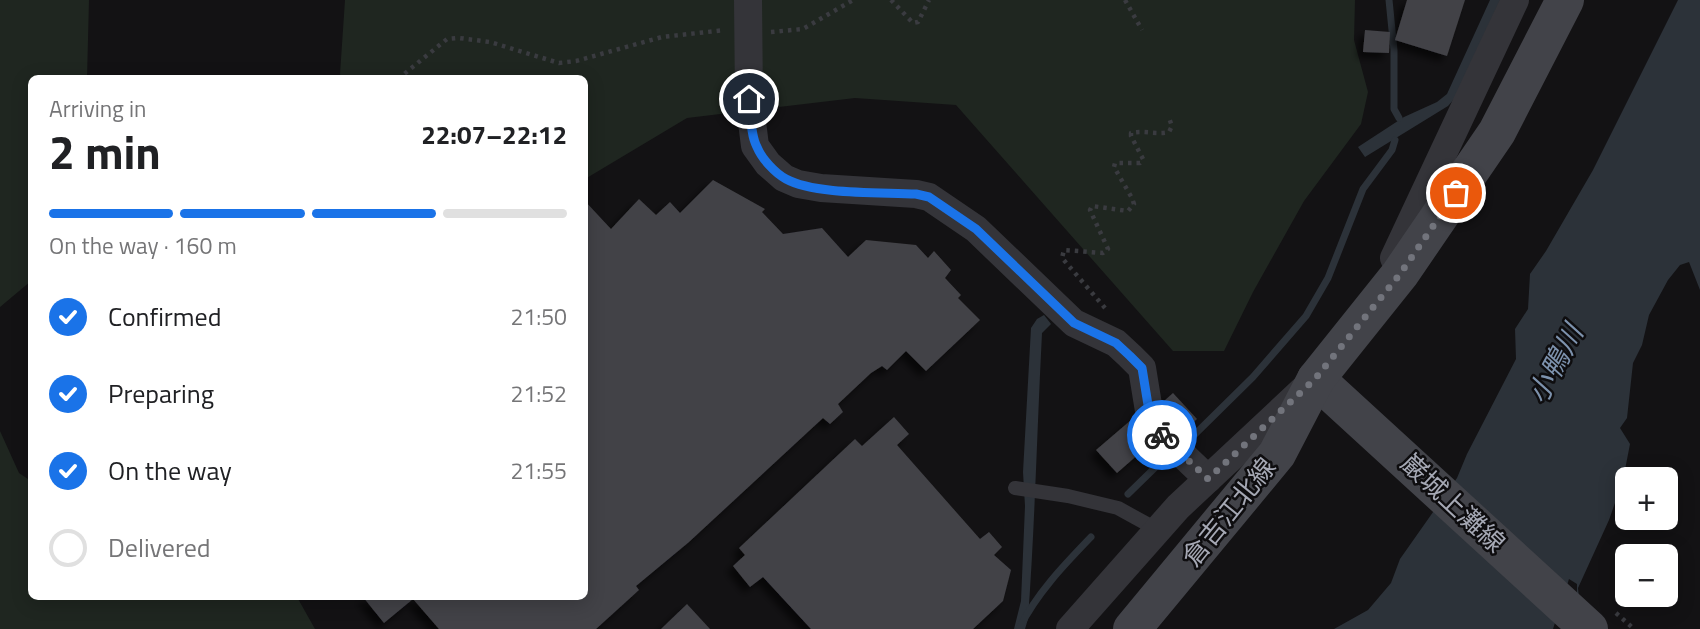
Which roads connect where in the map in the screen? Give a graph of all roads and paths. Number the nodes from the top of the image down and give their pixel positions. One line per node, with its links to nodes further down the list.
1 (748, 0): 8 (street)
2 (853, 0): 8 (path)
3 (891, 0): 4 (path)
4 (929, 0)
5 (1125, 0): 9 (path)
6 (1515, 0): 12 (street)
7 (1565, 0): 12 (main road, 倉吉江北線)
8 (749, 30): 10 (path); 13 (street)
9 (1142, 30)
10 (403, 75)
11 (1169, 118): 13 (path)
12 (1400, 274): 14 (main road, 倉吉江北線)
13 (1105, 338): 15 (street)
14 (1315, 379): 15 (street); 19 (main road, 倉吉江北線); 20 (main road, 巌城上灘線)
15 (1208, 479): 17 (street)
16 (1015, 488): 17 (lane)
17 (1158, 530): 18 (street)
18 (1070, 629)
19 (1132, 629)
20 (1589, 629)

